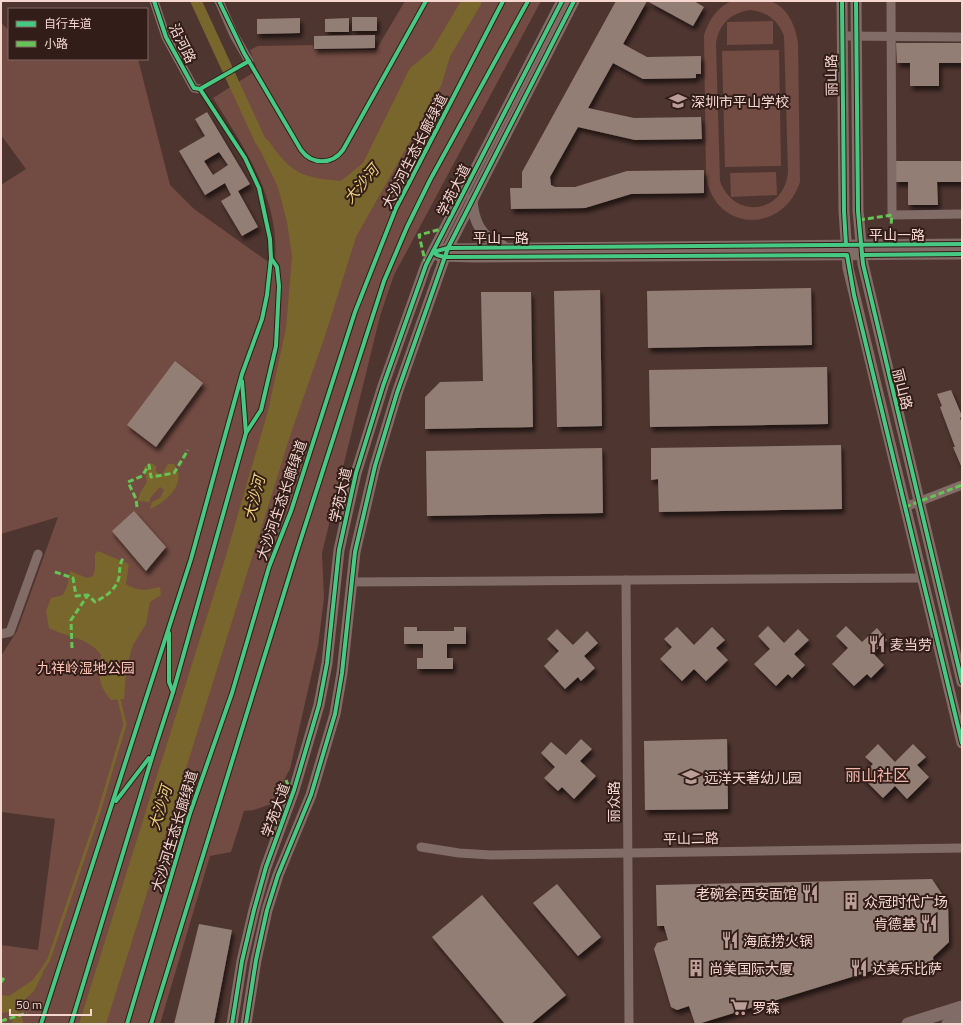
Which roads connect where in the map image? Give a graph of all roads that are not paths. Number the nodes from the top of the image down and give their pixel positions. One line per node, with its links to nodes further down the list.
1 (154, 1): 13 (street, 沿河路)
2 (219, 1): 12 (street)
3 (562, 1): 20 (street, 学苑大道)
4 (574, 1): 14 (street, 学苑大道)
5 (842, 1): 8 (street, 丽山路)
6 (856, 1): 9 (street, 丽山路)
7 (891, 1): 10 (street)
8 (842, 36): 9 (street); 18 (street, 丽山路)
9 (856, 36): 10 (street); 19 (street, 丽山路)
10 (891, 36): 11 (street); 15 (street)
11 (962, 37)
12 (248, 61)
13 (200, 89)
14 (472, 199): 17 (street); 21 (street, 学苑大道)
15 (962, 214)
16 (962, 244): 19 (street, 平山一路)
17 (512, 247): 18 (street, 平山一路); 21 (street, 平山一路)
18 (846, 250): 19 (street, 平山一路); 21 (street, 平山一路); 25 (street, 丽山路)
19 (861, 250): 22 (street, 平山一路); 24 (street, 丽山路)
20 (433, 252): 21 (street, 平山一路); 38 (street, 学苑大道)
21 (446, 252): 29 (street, 学苑大道)
22 (962, 254)
23 (962, 485): 24 (street)
24 (918, 502): 25 (street); 31 (street, 丽山路)
25 (905, 508): 27 (street, 丽山路)
26 (38, 554): 30 (street)
27 (922, 578): 28 (street); 32 (street, 丽山路)
28 (626, 580): 29 (street); 35 (street, 丽众路)
29 (351, 582): 39 (street, 学苑大道)
30 (1, 634)
31 (962, 682)
32 (962, 743)
33 (421, 847): 35 (street, 平山二路)
34 (962, 848): 35 (street, 平山二路)
35 (628, 853): 40 (street, 丽众路)
36 (962, 1008): 41 (main road)
37 (962, 1020): 42 (main road)
38 (232, 1024)
39 (246, 1024)
40 (629, 1024)
41 (908, 1024)
42 (948, 1024)

